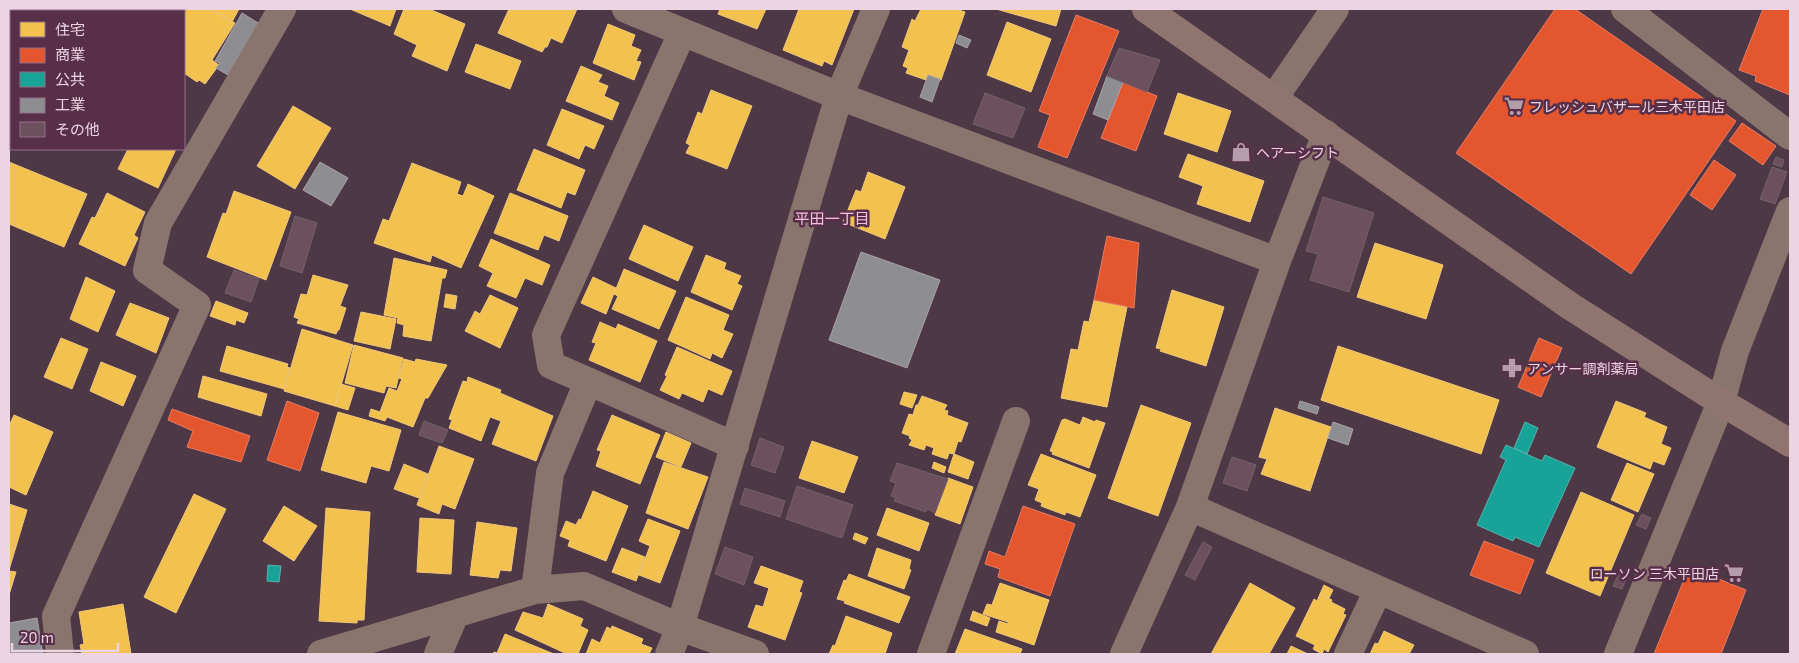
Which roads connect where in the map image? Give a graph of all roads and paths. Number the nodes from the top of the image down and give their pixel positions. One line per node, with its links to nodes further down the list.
1 (282, 9): 24 (street)
2 (626, 9): 7 (street)
3 (876, 9): 8 (street)
4 (1146, 9): 9 (street)
5 (1335, 9): 9 (street)
6 (1625, 9): 11 (street)
7 (682, 32): 8 (street); 14 (street)
8 (839, 96): 13 (street); 18 (street)
9 (1274, 98): 10 (street)
10 (1326, 134): 13 (street); 15 (street)
11 (1790, 136)
12 (1790, 211): 15 (street)
13 (1277, 261): 19 (street)
14 (588, 382): 18 (street); 20 (street)
15 (1721, 402): 17 (street); 33 (street)
16 (1016, 421): 29 (street)
17 (1790, 443)
18 (734, 446): 23 (street)
19 (1190, 507): 21 (street); 30 (street)
20 (535, 590): 22 (street); 23 (street)
21 (1378, 590): 31 (street); 32 (street)
22 (455, 614): 25 (street); 26 (street)
23 (680, 627): 27 (street); 28 (street)
24 (60, 654)
25 (321, 654)
26 (438, 654)
27 (669, 654)
28 (755, 654)
29 (931, 654)
30 (1124, 654)
31 (1348, 654)
32 (1524, 654)
33 (1618, 654)

